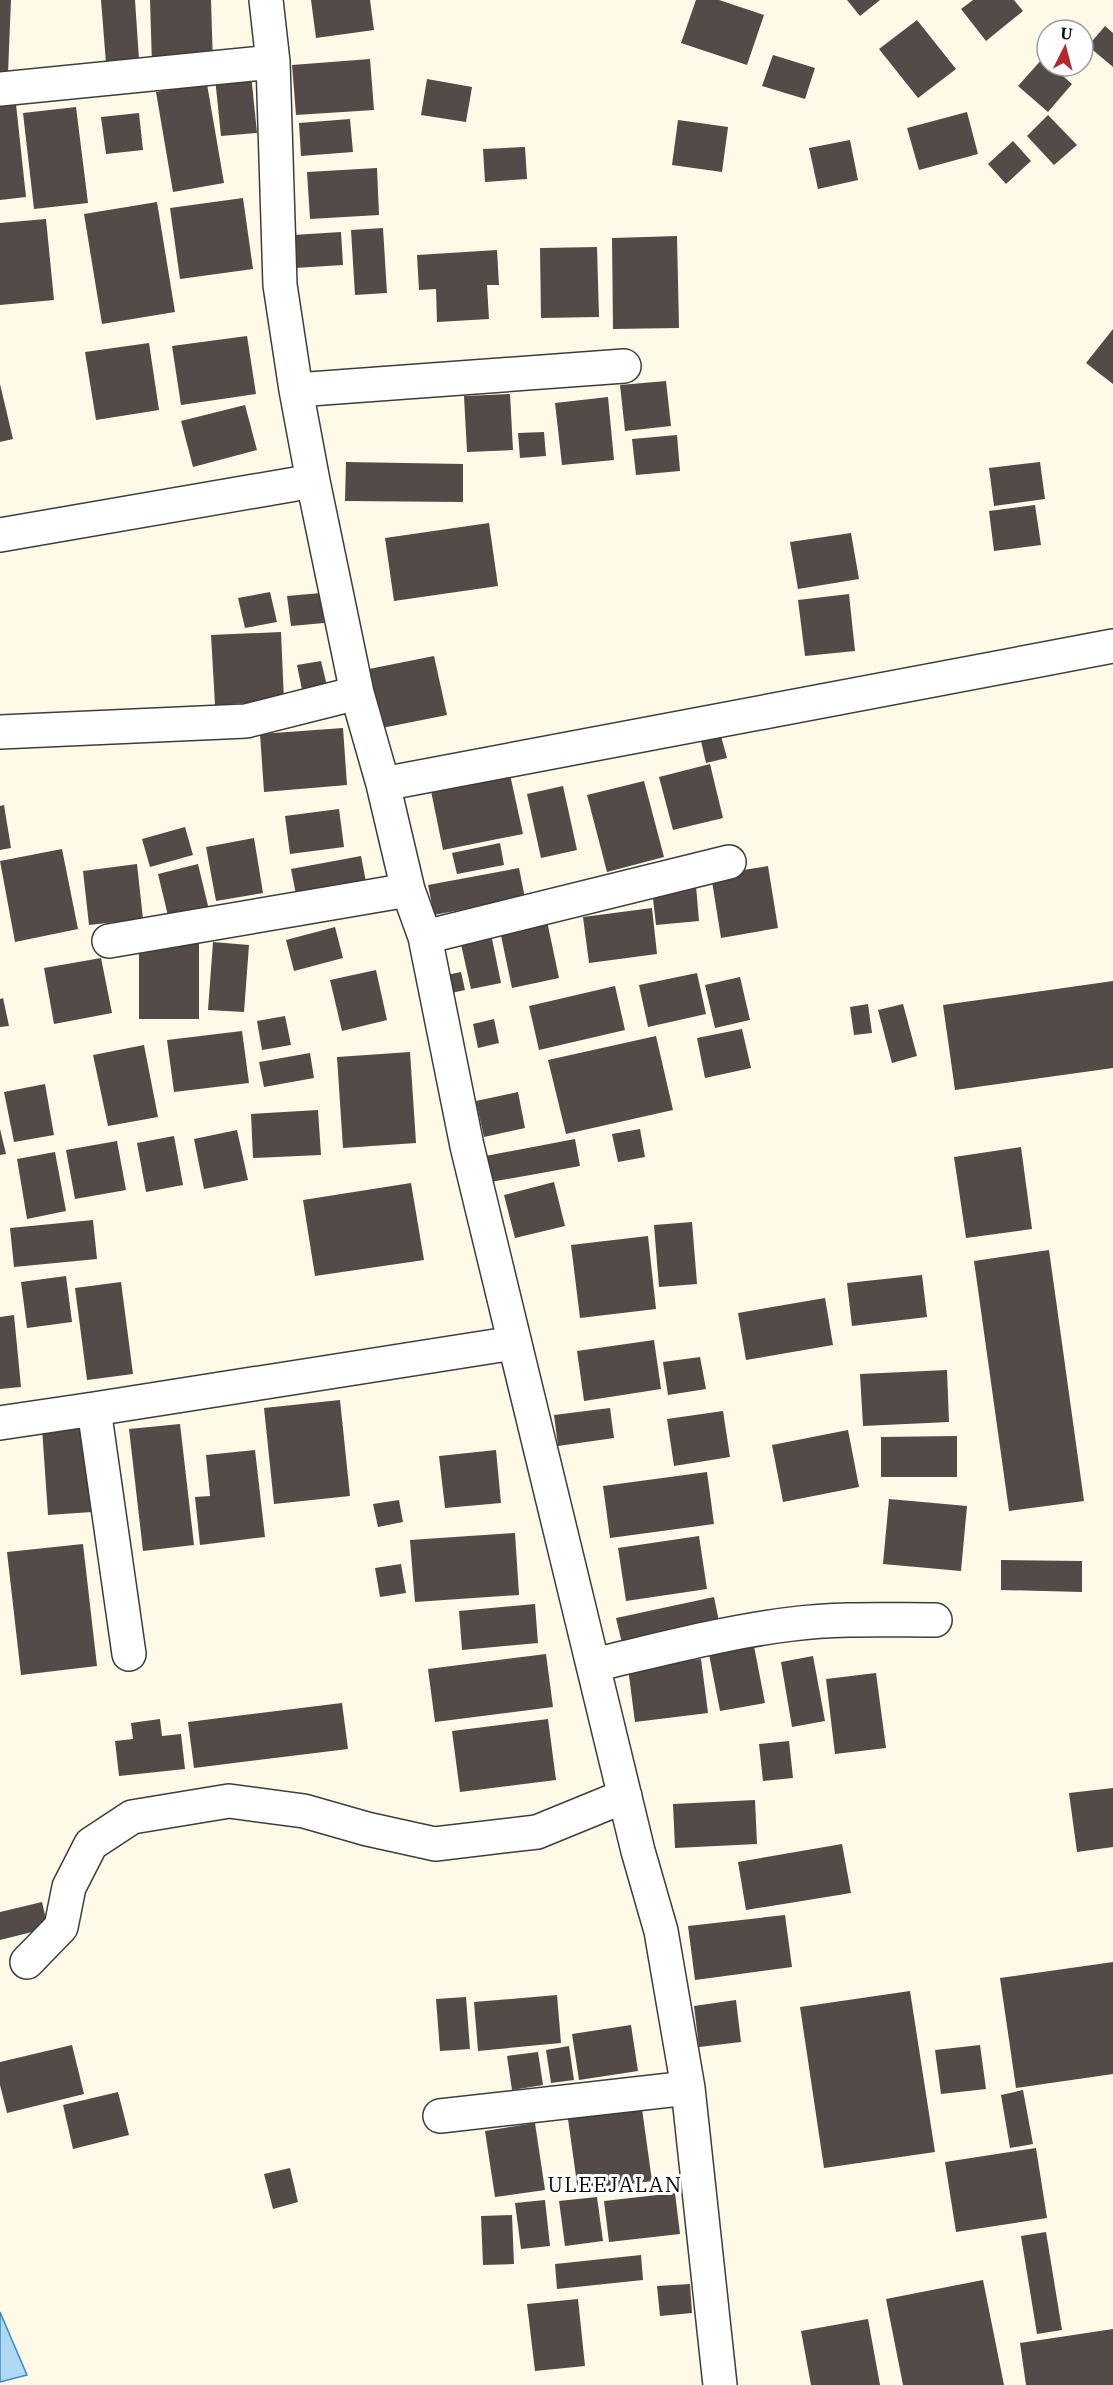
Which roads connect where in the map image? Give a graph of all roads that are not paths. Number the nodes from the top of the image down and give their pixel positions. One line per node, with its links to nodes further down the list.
1 (266, 0): 2 (street)
2 (273, 62): 3 (street); 5 (street)
3 (0, 89)
4 (624, 366): 5 (street)
5 (296, 390): 6 (street)
6 (313, 481): 7 (street); 9 (street)
7 (0, 535)
8 (1113, 646): 11 (street)
9 (357, 693): 10 (street); 11 (street)
10 (0, 732)
11 (383, 784): 13 (street)
12 (729, 862): 14 (street)
13 (408, 890): 14 (street); 15 (street)
14 (425, 936): 16 (street)
15 (109, 941)
16 (514, 1343): 17 (street); 21 (street)
17 (93, 1409): 18 (street); 20 (street)
18 (0, 1423)
19 (935, 1620): 21 (street)
20 (129, 1654)
21 (593, 1665): 22 (street)
22 (625, 1796): 23 (street); 24 (street)
23 (27, 1962)
24 (688, 2088): 25 (street); 26 (street)
25 (440, 2116)
26 (720, 2385)

